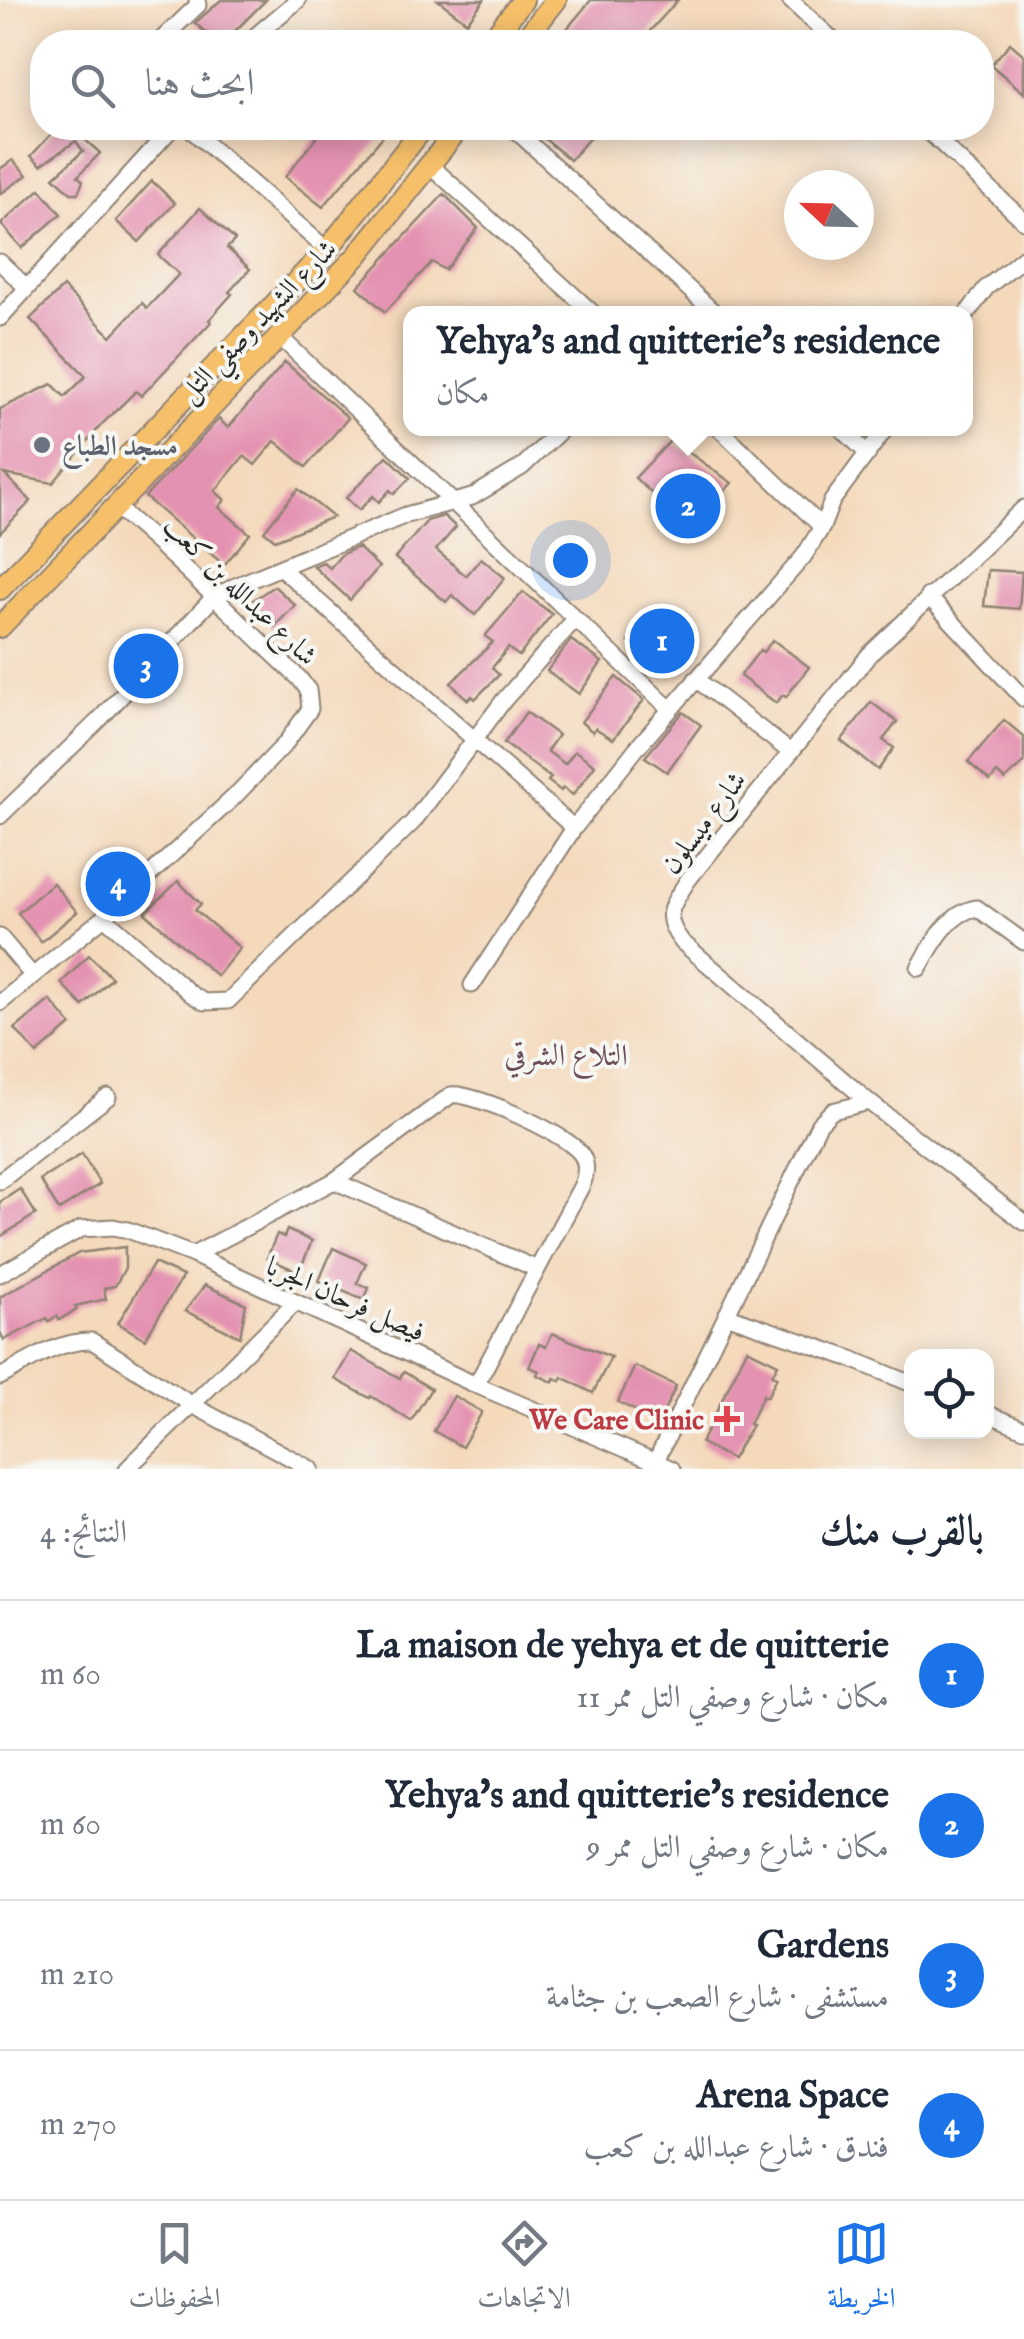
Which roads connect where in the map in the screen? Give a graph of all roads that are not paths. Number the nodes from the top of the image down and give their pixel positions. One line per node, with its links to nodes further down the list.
1 (197, 0): 6 (street)
2 (298, 0): 7 (street)
3 (523, 0): 8 (main road)
4 (556, 0): 9 (main road)
5 (790, 0): 10 (street)
6 (172, 30)
7 (262, 30)
8 (499, 30)
9 (532, 30)
10 (822, 30)
11 (161, 140): 22 (street)
12 (203, 140): 19 (street)
13 (414, 140): 19 (main road, شارع الشهيد وصفي التل)
14 (449, 140): 17 (main road, شارع الشهيد وصفي التل)
15 (526, 140): 24 (street)
16 (938, 140): 18 (street)
17 (430, 165): 23 (street); 27 (main road, شارع الشهيد وصفي التل)
18 (1024, 221)
19 (327, 250): 38 (main road, شارع الشهيد وصفي التل)
20 (1024, 257): 25 (street)
21 (0, 262): 22 (street)
22 (26, 287): 26 (street)
23 (585, 306)
24 (707, 306)
25 (973, 306)
26 (0, 318)
27 (280, 336): 33 (street); 34 (main road, شارع الشهيد وصفي التل)
28 (555, 436): 33 (street)
29 (727, 436): 36 (street)
30 (849, 436): 32 (street)
31 (880, 436): 32 (street)
32 (868, 454): 36 (street)
33 (455, 503): 37 (street); 41 (street)
34 (117, 508): 40 (street, شارع عبدالله بن كعب); 42 (main road, شارع الشهيد وصفي التل)
35 (1024, 508): 39 (street, شارع ميسلون)
36 (822, 527): 43 (street)
37 (280, 568): 40 (street); 46 (street)
38 (0, 589)
39 (928, 596): 44 (street); 47 (street, شارع ميسلون)
40 (213, 598): 48 (street); 50 (street, شارع عبدالله بن كعب)
41 (574, 619): 45 (street); 46 (street)
42 (0, 627)
43 (696, 679): 45 (street); 47 (street)
44 (1024, 699)
45 (670, 709): 49 (street)
46 (474, 740): 49 (street); 50 (street)
47 (789, 751): 58 (street, شارع ميسلون)
48 (0, 816)
49 (574, 828): 55 (street)
50 (104, 917): 54 (street, شارع عبدالله بن كعب)
51 (0, 937): 54 (street)
52 (1024, 942): 53 (street)
53 (919, 968)
54 (32, 975): 56 (street, شارع عبدالله بن كعب)
55 (472, 985)
56 (0, 1003)
57 (108, 1097): 59 (street)
58 (869, 1102): 61 (street, شارع ميسلون); 66 (street)
59 (0, 1180)
60 (334, 1180): 62 (street); 63 (street); 63 (street)
61 (1024, 1222)
62 (193, 1255): 64 (street, فيصل فرحان الجربا); 65 (street, فيصل فرحان الجربا)
63 (537, 1270): 69 (street)
64 (0, 1274)
65 (296, 1304): 69 (street, فيصل فرحان الجربا); 70 (street)
66 (726, 1315): 68 (street); 73 (street)
67 (0, 1377): 70 (street)
68 (904, 1381)
69 (476, 1386): 73 (street, فيصل فرحان الجربا)
70 (194, 1406): 74 (street); 75 (street)
71 (994, 1416): 72 (street)
72 (1024, 1428)
73 (654, 1466): 76 (street, فيصل فرحان الجربا)
74 (128, 1469)
75 (311, 1469)
76 (672, 1469)

